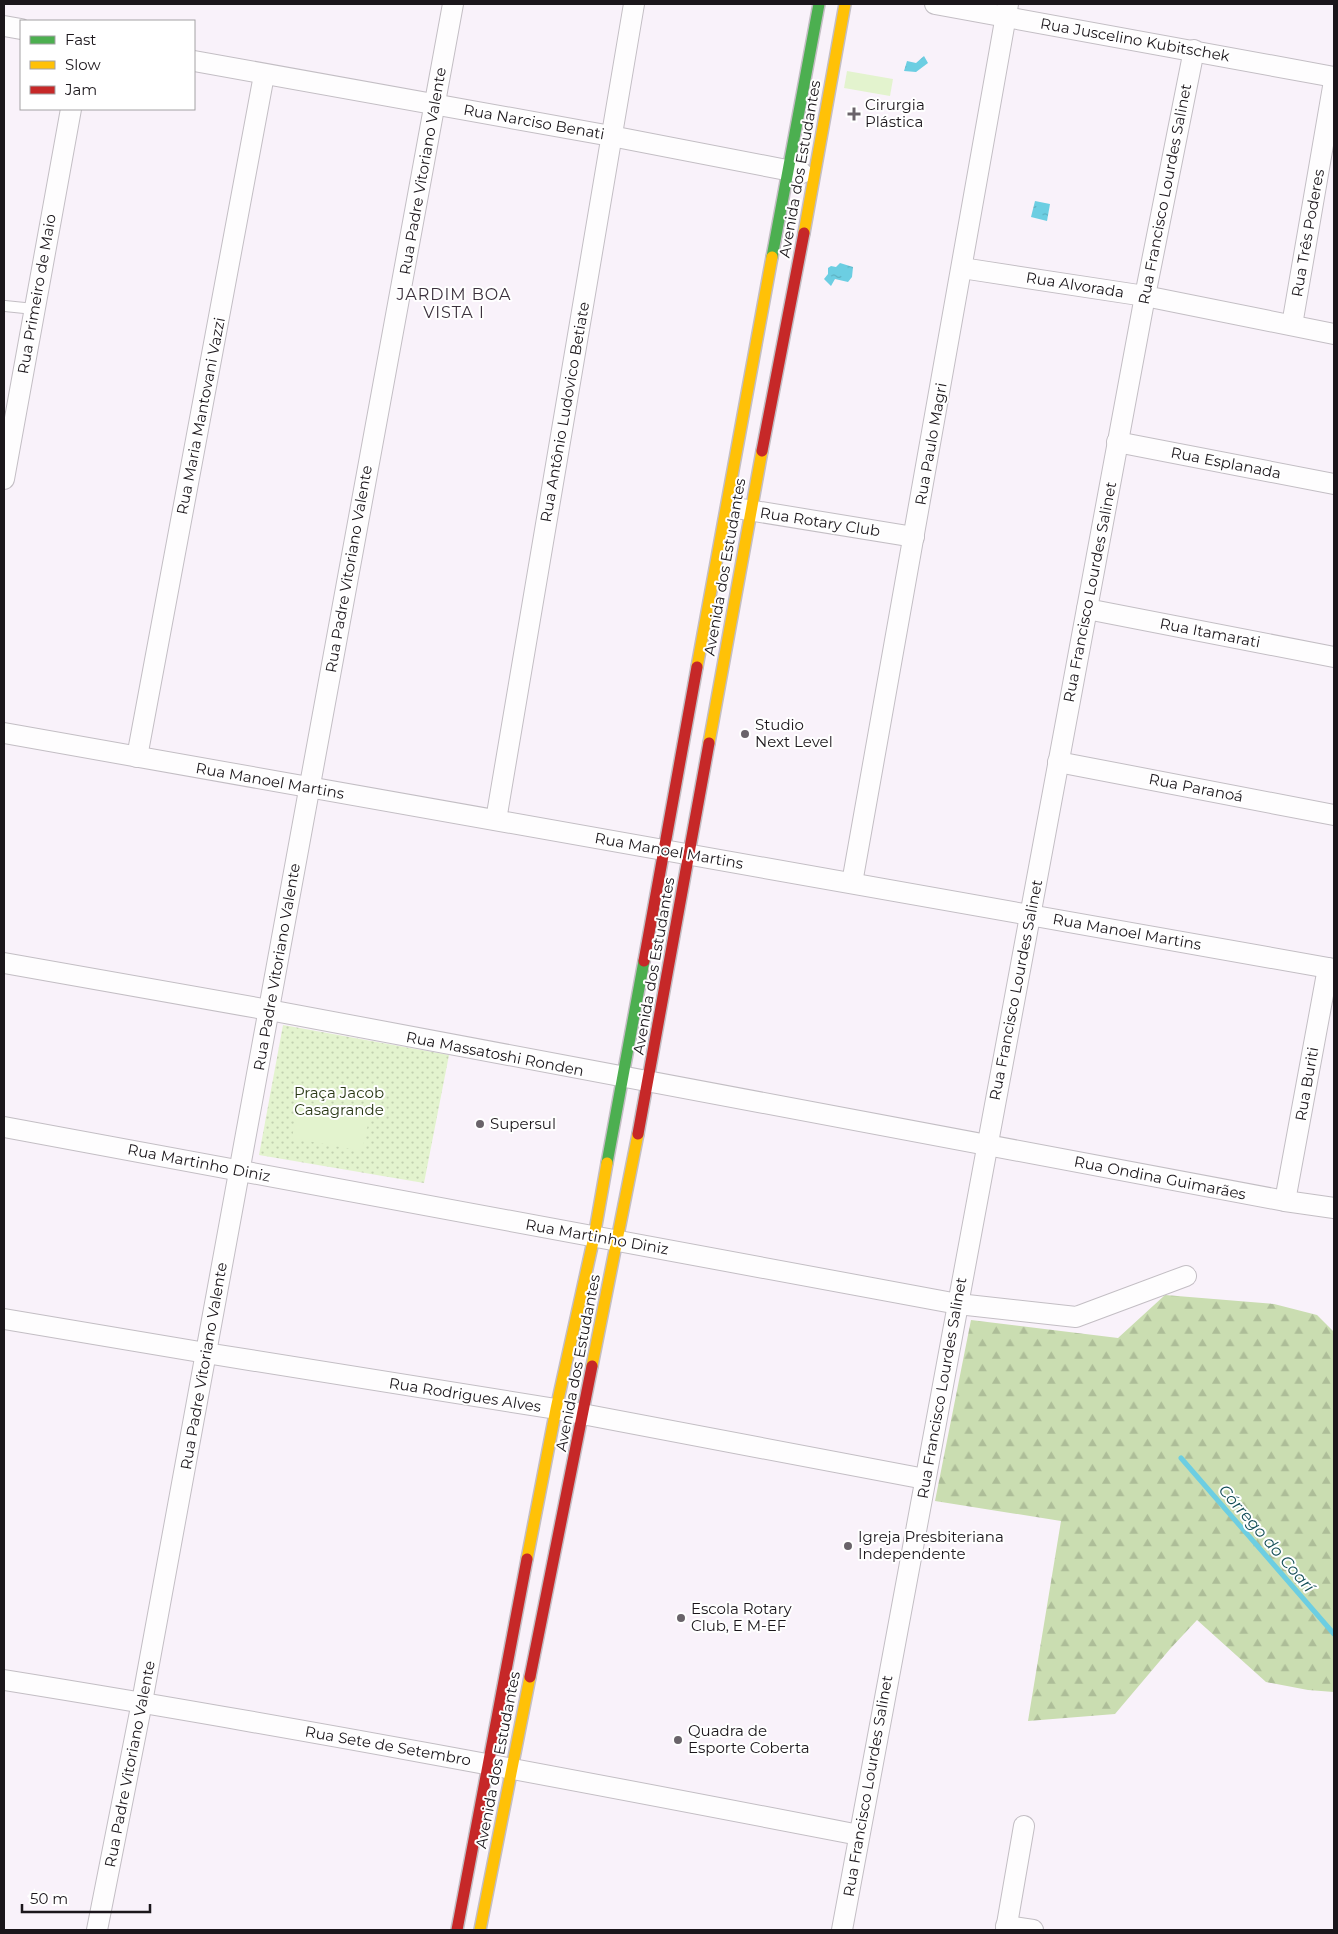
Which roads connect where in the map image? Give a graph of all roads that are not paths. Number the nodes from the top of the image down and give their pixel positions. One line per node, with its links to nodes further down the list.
1 (453, 4): 14 (street, Rua Padre Vitoriano Valente)
2 (634, 4): 16 (street, Rua Antônio Ludovico Betiate)
3 (820, 4): 17 (street, Avenida dos Estudantes)
4 (845, 4): 18 (street, Avenida dos Estudantes)
5 (936, 4): 6 (street, Rua Juscelino Kubitschek)
6 (1007, 10): 9 (street, Rua Juscelino Kubitschek); 19 (street, Rua Paulo Magri)
7 (4, 26): 8 (street)
8 (20, 29)
9 (1194, 50): 12 (street, Rua Juscelino Kubitschek); 20 (street, Rua Francisco Lourdes Salinet)
10 (195, 61): 11 (street, Rua Narciso Benati)
11 (264, 75): 14 (street, Rua Narciso Benati); 35 (street, Rua Maria Mantovani Vazzi)
12 (1334, 76)
13 (1334, 82): 23 (street, Rua Três Poderes)
14 (435, 105): 16 (street, Rua Narciso Benati); 37 (street, Rua Padre Vitoriano Valente)
15 (71, 110): 22 (street, Rua Primeiro de Maio)
16 (611, 136): 17 (street, Rua Narciso Benati); 39 (street, Rua Antônio Ludovico Betiate)
17 (789, 170): 18 (street, Rua Narciso Benati); 28 (street, Avenida dos Estudantes)
18 (815, 176): 29 (street, Avenida dos Estudantes)
19 (962, 268): 20 (street, Rua Alvorada); 30 (street, Rua Paulo Magri)
20 (1145, 296): 23 (street, Rua Alvorada); 25 (street, Rua Francisco Lourdes Salinet)
21 (4, 306): 22 (lane)
22 (34, 309): 26 (street, Rua Primeiro de Maio)
23 (1292, 325): 24 (street, Rua Alvorada)
24 (1334, 334)
25 (1118, 442): 27 (street, Rua Esplanada); 31 (street, Rua Francisco Lourdes Salinet)
26 (4, 479)
27 (1334, 484)
28 (726, 506): 29 (street, Rua Rotary Club); 33 (street, Avenida dos Estudantes)
29 (750, 510): 30 (street, Rua Rotary Club); 33 (street, Avenida dos Estudantes)
30 (914, 537): 42 (street, Rua Paulo Magri)
31 (1086, 609): 32 (street, Rua Itamarati); 36 (street, Rua Francisco Lourdes Salinet)
32 (1334, 658)
33 (706, 685): 40 (street, Avenida dos Estudantes); 41 (street, Avenida dos Estudantes)
34 (4, 733): 35 (street, Rua Manoel Martins)
35 (137, 757): 37 (street, Rua Manoel Martins)
36 (1058, 762): 38 (street, Rua Paranoá); 43 (street, Rua Francisco Lourdes Salinet)
37 (309, 788): 39 (street, Rua Manoel Martins); 46 (street, Rua Padre Vitoriano Valente)
38 (1334, 815)
39 (496, 820): 40 (street, Rua Manoel Martins)
40 (664, 850): 41 (street, Rua Manoel Martins); 47 (street, Avenida dos Estudantes)
41 (688, 854): 42 (street, Rua Manoel Martins); 48 (street, Avenida dos Estudantes)
42 (852, 884): 43 (street, Rua Manoel Martins)
43 (1030, 915): 45 (street, Rua Manoel Martins); 50 (street, Rua Francisco Lourdes Salinet)
44 (4, 962): 46 (street, Rua Massatoshi Ronden)
45 (1331, 968): 52 (street, Rua Buriti)
46 (269, 1010): 47 (street, Rua Massatoshi Ronden); 51 (street, Rua Padre Vitoriano Valente)
47 (623, 1078): 48 (street, Rua Massatoshi Ronden); 54 (street, Avenida dos Estudantes)
48 (648, 1082): 50 (street, Rua Massatoshi Ronden); 55 (street, Avenida dos Estudantes)
49 (4, 1127): 51 (street, Rua Martinho Diniz)
50 (987, 1145): 52 (street, Rua Ondina Guimarães); 57 (street, Rua Francisco Lourdes Salinet)
51 (240, 1171): 54 (street, Rua Martinho Diniz); 59 (street, Rua Padre Vitoriano Valente)
52 (1286, 1201): 53 (street, Rua Ondina Guimarães)
53 (1334, 1208)
54 (594, 1237): 55 (street, Rua Martinho Diniz); 60 (street, Avenida dos Estudantes)
55 (617, 1241): 57 (street, Rua Martinho Diniz); 61 (street, Avenida dos Estudantes)
56 (1186, 1276): 57 (street, Rua Martinho Diniz)
57 (958, 1304): 62 (street, Rua Francisco Lourdes Salinet)
58 (4, 1319): 59 (street, Rua Rodrigues Alves)
59 (206, 1354): 60 (street, Rua Rodrigues Alves); 66 (street, Rua Padre Vitoriano Valente)
60 (556, 1410): 61 (street, Rua Rodrigues Alves); 63 (street, Avenida dos Estudantes)
61 (583, 1415): 62 (street, Rua Rodrigues Alves); 63 (street, Avenida dos Estudantes)
62 (925, 1480): 70 (street, Rua Francisco Lourdes Salinet)
63 (543, 1545): 64 (street, Avenida dos Estudantes); 64 (street, Avenida dos Estudantes)
64 (522, 1651): 67 (street, Avenida dos Estudantes); 68 (street, Avenida dos Estudantes)
65 (4, 1680): 66 (street, Rua Sete de Setembro)
66 (142, 1702): 67 (street, Rua Sete de Setembro); 74 (street, Rua Padre Vitoriano Valente)
67 (488, 1764): 68 (street, Rua Sete de Setembro); 71 (street, Avenida dos Estudantes)
68 (512, 1768): 70 (street, Rua Sete de Setembro); 72 (street, Avenida dos Estudantes)
69 (1024, 1826): 73 (street)
70 (860, 1834): 77 (street, Rua Francisco Lourdes Salinet)
71 (463, 1897): 72 (street); 75 (street, Avenida dos Estudantes)
72 (486, 1902): 76 (street, Avenida dos Estudantes)
73 (1006, 1928): 78 (street)
74 (97, 1930)
75 (457, 1930)
76 (480, 1930)
77 (842, 1930)
78 (1033, 1930)

